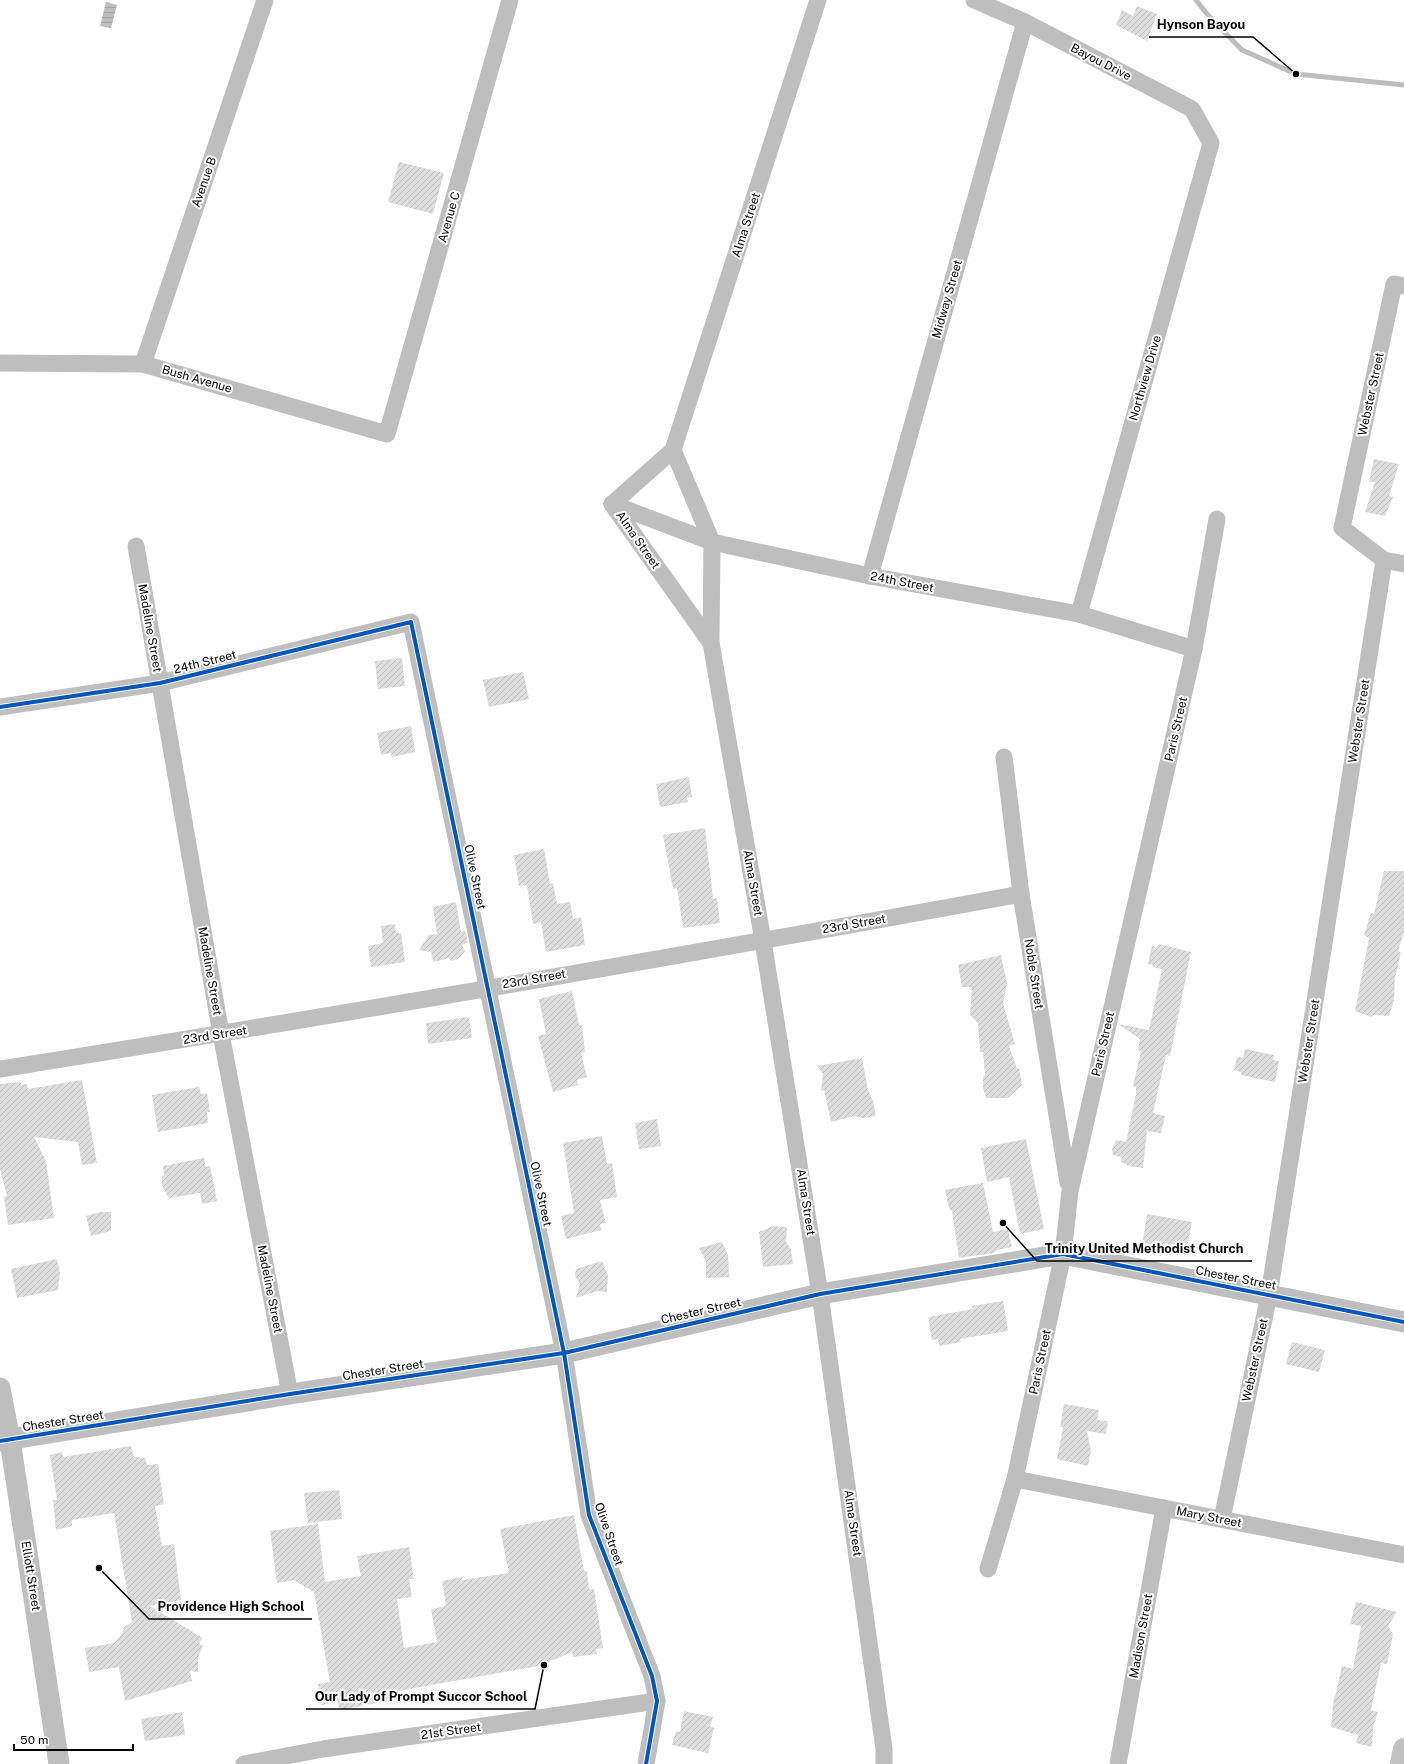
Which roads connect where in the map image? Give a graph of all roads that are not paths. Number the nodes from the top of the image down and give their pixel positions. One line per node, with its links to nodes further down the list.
1 (265, 0): 9 (street, Avenue B)
2 (510, 0): 10 (street, Avenue C)
3 (818, 0): 11 (street, Alma Street)
4 (974, 0): 5 (street, Bayou Drive)
5 (1025, 22): 6 (street, Bayou Drive); 18 (street, Midway Street)
6 (1211, 142): 19 (street, Northview Drive)
7 (1399, 285): 16 (street, Webster Street)
8 (0, 363): 9 (street, Bush Avenue)
9 (143, 364): 10 (street, Bush Avenue)
10 (388, 434)
11 (673, 450): 12 (street, Alma Street); 14 (street, Alma Street)
12 (612, 504): 14 (street, 24th Street); 21 (street, Alma Street)
13 (1217, 519): 22 (street, Paris Street)
14 (712, 542): 18 (street, 24th Street); 21 (street, Alma Street)
15 (136, 546): 23 (street, Madeline Street)
16 (1384, 560): 17 (street); 34 (street, Webster Street)
17 (1404, 564)
18 (870, 576): 19 (street, 24th Street)
19 (1079, 614): 22 (street, 24th Street)
20 (411, 622): 23 (street, 24th Street); 28 (street, Olive Street)
21 (711, 643): 27 (street, Alma Street)
22 (1194, 649): 31 (street, Paris Street)
23 (160, 683): 24 (street, 24th Street); 29 (street, Madeline Street)
24 (0, 707)
25 (1004, 757): 26 (street, Noble Street)
26 (1021, 894): 27 (street, 23rd Street); 31 (street, Noble Street)
27 (763, 941): 28 (street, 23rd Street); 33 (street, Alma Street)
28 (488, 987): 29 (street, 23rd Street); 36 (street, Olive Street)
29 (221, 1034): 30 (street, 23rd Street); 38 (street, Madeline Street)
30 (0, 1069)
31 (1070, 1191): 32 (street, Paris Street)
32 (1063, 1254): 33 (street, Chester Street); 34 (street, Chester Street); 40 (street, Paris Street)
33 (820, 1294): 36 (street, Chester Street); 51 (street, Alma Street)
34 (1269, 1295): 35 (street, Chester Street); 42 (street, Webster Street)
35 (1404, 1322)
36 (564, 1353): 38 (street, Chester Street); 45 (street, Olive Street)
37 (0, 1388): 39 (street, Elliott Street)
38 (290, 1394): 39 (street, Chester Street)
39 (5, 1440): 48 (street, Elliott Street)
40 (1015, 1479): 41 (street, Mary Street); 44 (street, Paris Street)
41 (1164, 1508): 42 (street, Mary Street); 52 (street, Madison Street)
42 (1222, 1519): 43 (street, Mary Street)
43 (1404, 1555)
44 (988, 1569)
45 (657, 1701): 47 (street, 21st Street); 50 (street, Olive Street)
46 (1404, 1749): 53 (main road)
47 (324, 1757): 49 (street, 21st Street)
48 (59, 1764)
49 (244, 1764)
50 (646, 1764)
51 (884, 1764)
52 (1118, 1764)
53 (1401, 1764)

